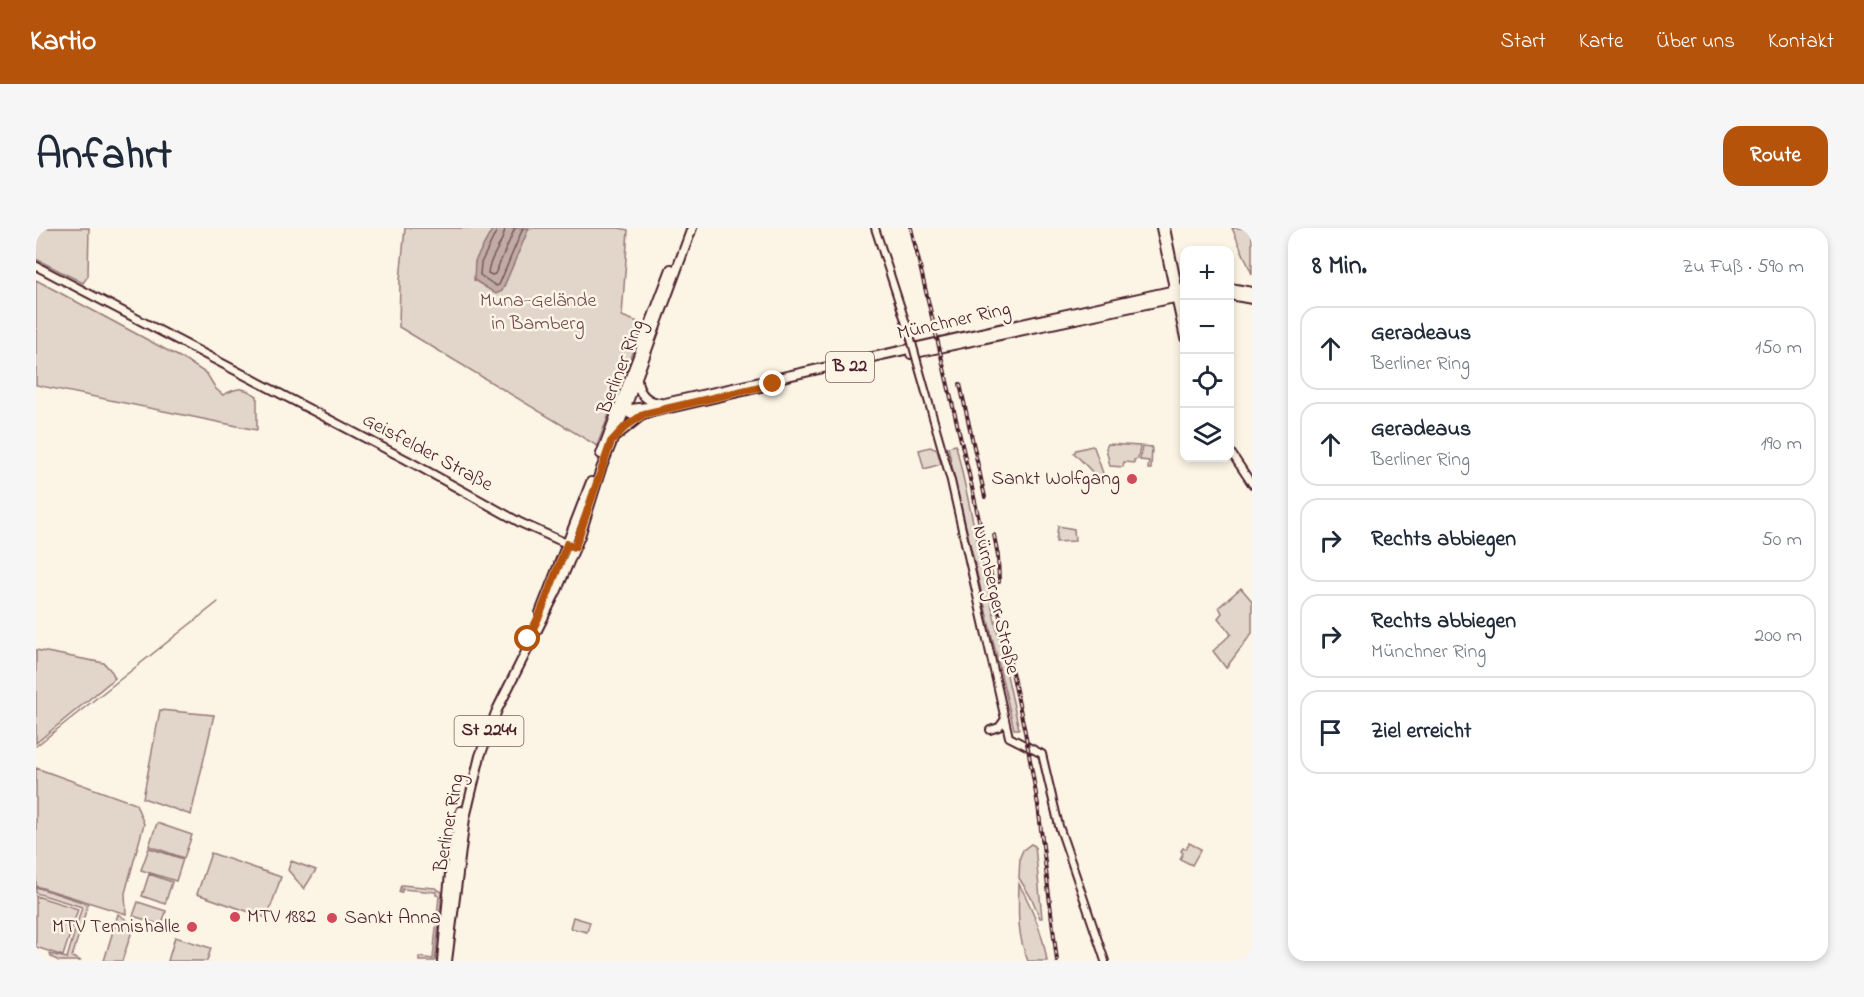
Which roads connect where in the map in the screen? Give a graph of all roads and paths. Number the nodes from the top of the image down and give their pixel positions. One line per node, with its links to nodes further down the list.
1 (687, 228): 13 (main road, Berliner Ring)
2 (692, 228): 12 (main road, Berliner Ring)
3 (875, 228): 22 (street, Nürnberger Straße, bridge)
4 (1160, 228): 9 (street)
5 (1166, 228): 9 (street)
6 (36, 266): 21 (main road, Geisfelder Straße)
7 (1234, 289): 8 (main road)
8 (1252, 292)
9 (1180, 293): 14 (main road, Münchner Ring / B 22); 16 (main road, Münchner Ring / B 22)
10 (1234, 296): 11 (main road)
11 (1252, 299)
12 (637, 376): 14 (main road); 15 (main road, Berliner Ring / St 2244)
13 (621, 401): 15 (main road); 17 (main road, Berliner Ring / St 2244)
14 (662, 404): 15 (main road, Münchner Ring)
15 (625, 410): 16 (main road, B 22); 17 (main road); 18 (main road, Berliner Ring / St 2244)
16 (644, 414): 18 (main road)
17 (615, 417): 21 (main road, Berliner Ring / St 2244)
18 (611, 442): 21 (main road, Berliner Ring / St 2244)
19 (1234, 457): 20 (street)
20 (1252, 484)
21 (571, 546): 24 (main road, Berliner Ring / St 2244); 25 (main road, Berliner Ring / St 2244)
22 (1006, 719): 23 (street); 26 (street, Nürnberger Straße)
23 (990, 730)
24 (442, 961)
25 (447, 961)
26 (1105, 961)

